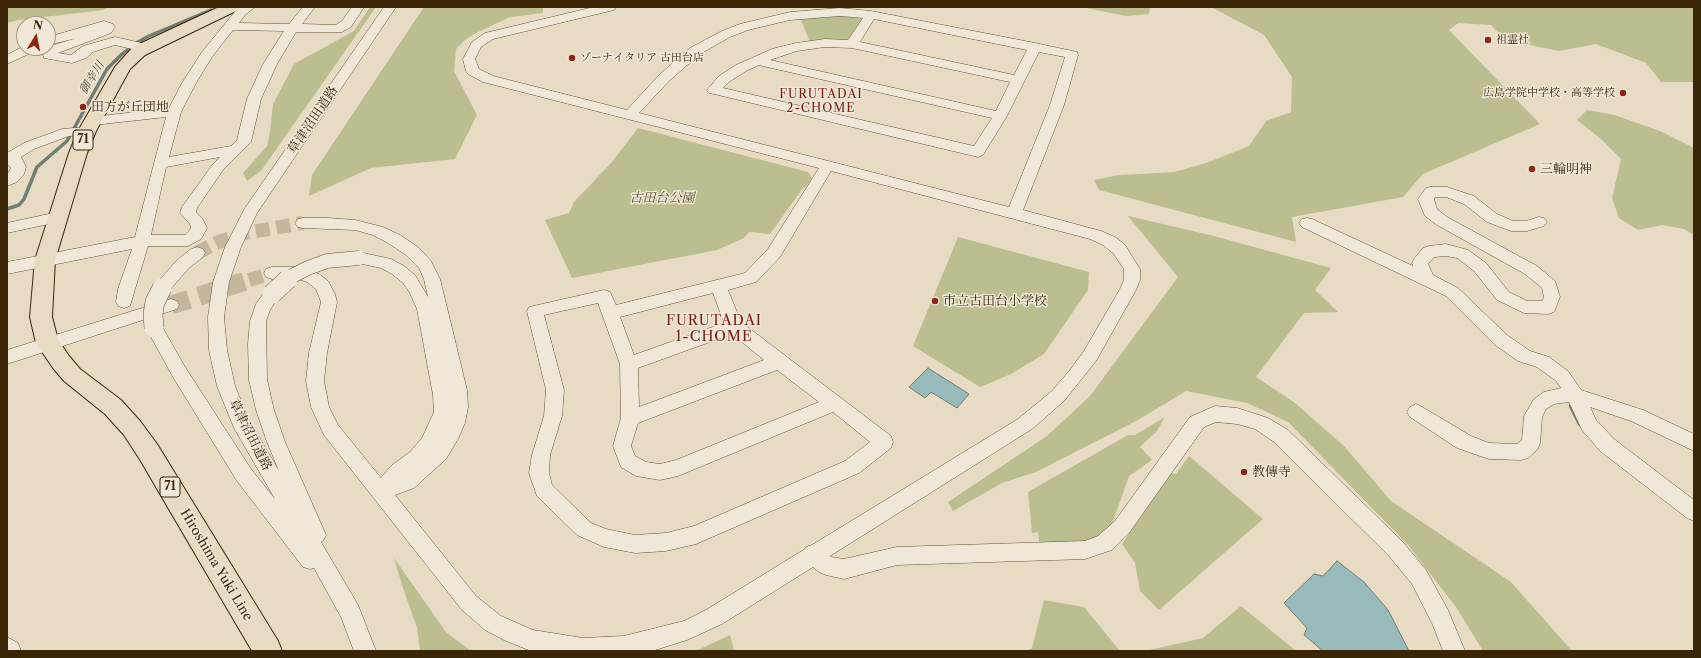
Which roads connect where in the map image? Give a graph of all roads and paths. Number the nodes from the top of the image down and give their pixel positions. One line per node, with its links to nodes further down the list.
1 (236, 7): 7 (street); 11 (main road, Hiroshima Yuki Line / 71)
2 (309, 7): 8 (street)
3 (358, 7): 8 (street)
4 (390, 7): 57 (street, 草津沼田道路)
5 (610, 7): 20 (street)
6 (871, 15): 10 (street); 12 (street); 20 (street)
7 (230, 26): 8 (street); 19 (street)
8 (293, 27): 23 (street)
9 (56, 39): 13 (street)
10 (852, 44): 17 (street); 18 (street)
11 (145, 48): 15 (street); 22 (main road, Hiroshima Yuki Line / 71)
12 (1035, 48): 18 (street); 28 (street)
13 (56, 49)
14 (16, 55): 16 (street)
15 (54, 56)
16 (7, 60)
17 (759, 60): 21 (street); 21 (street)
18 (1018, 80): 21 (street)
19 (174, 112): 22 (street); 25 (street)
20 (629, 116): 26 (street)
21 (1000, 116)
22 (90, 126): 24 (street); 29 (main road, Hiroshima Yuki Line / 71)
23 (233, 151): 25 (street); 34 (street)
24 (10, 158): 27 (street)
25 (160, 164): 34 (street)
26 (827, 166): 28 (street); 40 (street)
27 (7, 181)
28 (1014, 213): 56 (street)
29 (58, 218): 33 (street); 36 (main road, Hiroshima Yuki Line / 71)
30 (1539, 222): 39 (street)
31 (303, 223): 54 (street)
32 (1307, 223): 39 (street)
33 (7, 228)
34 (142, 241): 36 (street); 41 (street)
35 (197, 253): 57 (street, bridge)
36 (45, 260): 37 (street); 45 (main road, Hiroshima Yuki Line / 71)
37 (7, 268)
38 (272, 273): 54 (street)
39 (1427, 278): 49 (street)
40 (718, 286): 43 (street); 44 (street)
41 (124, 302)
42 (171, 305): 45 (street)
43 (611, 313): 48 (street); 50 (street)
44 (734, 326): 47 (street); 48 (street)
45 (47, 343): 46 (street); 60 (main road, Hiroshima Yuki Line / 71)
46 (7, 357)
47 (778, 361): 50 (street); 52 (street)
48 (629, 364): 52 (street)
49 (1575, 395): 51 (street); 53 (street); 55 (street)
50 (833, 402): 52 (street)
51 (1416, 412)
52 (630, 418)
53 (1694, 443)
54 (381, 492): 56 (street); 57 (street, bridge)
55 (1694, 512)
56 (813, 554): 62 (street)
57 (350, 612): 61 (street, 草津沼田道路)
58 (7, 648): 59 (street)
59 (10, 651)
60 (268, 651)
61 (364, 651)
62 (1454, 651)

